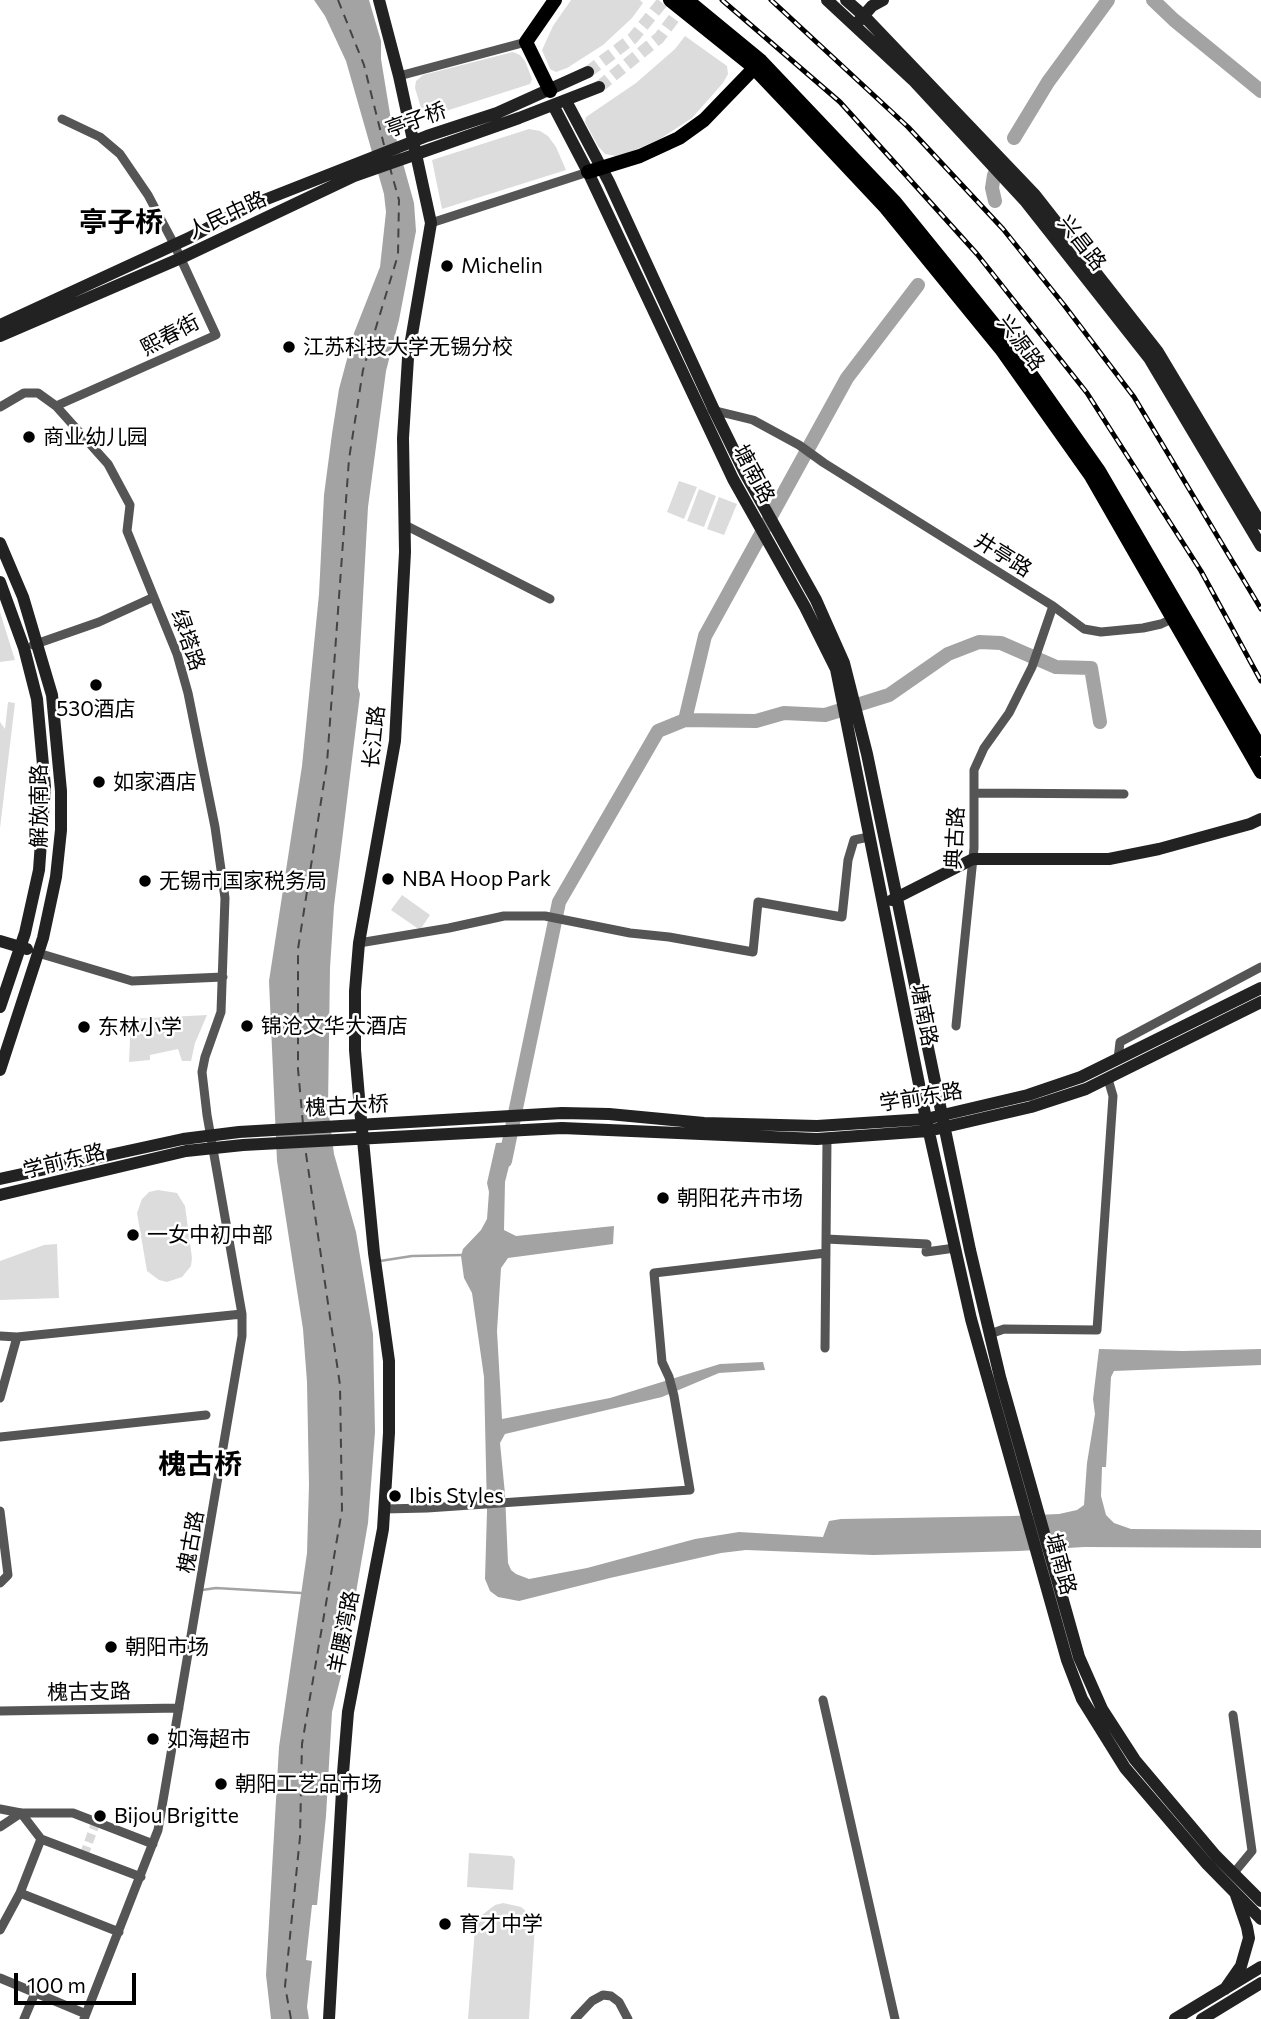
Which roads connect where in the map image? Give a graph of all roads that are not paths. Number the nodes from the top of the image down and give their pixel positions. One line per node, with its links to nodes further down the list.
1 (379, 0): 12 (main road)
2 (555, 0): 9 (main road)
3 (670, 0): 10 (main road, 兴源路)
4 (687, 0): 10 (main road, 兴源路)
5 (827, 0): 8 (main road, 兴昌路)
6 (846, 0): 8 (main road, 兴昌路)
7 (883, 0): 8 (main road)
8 (860, 20): 28 (main road, 兴昌路); 31 (main road, 兴昌路)
9 (526, 42): 12 (street); 14 (main road)
10 (757, 64): 17 (main road); 36 (main road, 兴源路); 41 (main road, 兴源路)
11 (588, 72): 14 (main road)
12 (399, 76): 19 (main road)
13 (599, 87): 15 (main road)
14 (551, 98): 15 (main road); 17 (main road, 塘南路); 18 (main road, 亭子桥); 18 (main road)
15 (566, 101): 17 (main road, 塘南路)
16 (62, 119): 20 (street, 熙春街)
17 (595, 170): 19 (street); 26 (main road, 塘南路); 27 (main road, 塘南路)
18 (352, 171): 20 (main road); 21 (main road, 人民中路)
19 (431, 223): 29 (main road, 长江路)
20 (174, 244): 21 (street, 熙春街); 22 (main road)
21 (181, 258): 23 (main road, 人民中路); 24 (street, 熙春街)
22 (0, 325)
23 (0, 337)
24 (55, 406): 25 (street, 绿塔路); 33 (street, 绿塔路)
25 (0, 407)
26 (699, 410): 27 (street, 井亭路); 39 (main road, 塘南路)
27 (713, 411): 35 (street, 井亭路); 39 (main road, 塘南路)
28 (1261, 524)
29 (405, 526): 34 (street); 51 (main road, 长江路)
30 (0, 543): 37 (main road, 解放南路)
31 (1261, 546)
32 (0, 582): 38 (main road, 解放南路)
33 (155, 597): 37 (street); 55 (street, 绿塔路)
34 (550, 598)
35 (1053, 606): 36 (street, 井亭路); 43 (street, 典古路)
36 (1174, 618): 42 (main road, 兴源路)
37 (38, 643): 38 (street); 53 (main road, 解放南路)
38 (24, 648): 52 (main road, 解放南路)
39 (843, 678): 40 (main road, 塘南路)
40 (856, 738): 46 (main road, 塘南路); 48 (main road, 塘南路)
41 (1261, 750)
42 (1261, 772)
43 (975, 793): 44 (street); 47 (street, 典古路)
44 (1124, 794)
45 (1261, 819): 47 (main road)
46 (869, 836): 49 (main road, 塘南路); 51 (street)
47 (973, 859): 48 (main road); 59 (street, 典古路)
48 (897, 897): 49 (main road); 66 (main road, 塘南路)
49 (882, 905): 64 (main road, 塘南路)
50 (0, 941): 52 (main road)
51 (359, 943): 73 (main road, 长江路)
52 (20, 947): 53 (main road); 58 (main road, 解放南路)
53 (38, 953): 55 (street); 61 (main road, 解放南路)
54 (1261, 967): 60 (street)
55 (223, 977): 75 (street, 槐古路)
56 (1261, 988): 60 (main road, 学前东路)
57 (1261, 1002): 62 (main road, 学前东路)
58 (0, 1007)
59 (956, 1026)
60 (1118, 1059): 64 (main road, 学前东路)
61 (0, 1070)
62 (1108, 1079): 66 (main road, 学前东路); 76 (street)
63 (562, 1113): 64 (main road, 学前东路); 68 (main road, 槐古大桥)
64 (927, 1125): 66 (main road, 学前东路); 67 (main road, 学前东路); 72 (main road, 塘南路)
65 (562, 1128): 67 (main road, 学前东路); 68 (main road, 槐古大桥)
66 (943, 1128): 76 (main road, 塘南路)
67 (827, 1139): 71 (street)
68 (136, 1156): 69 (main road, 学前东路); 70 (main road, 学前东路)
69 (0, 1180)
70 (0, 1195)
71 (826, 1239): 72 (street); 74 (street)
72 (955, 1248): 80 (main road, 塘南路)
73 (374, 1252): 84 (main road, 羊腰湾路)
74 (826, 1254): 79 (street); 84 (street)
75 (242, 1314): 78 (street); 88 (street, 槐古路)
76 (990, 1334): 80 (main road, 塘南路)
77 (0, 1336): 78 (street)
78 (18, 1336): 81 (street)
79 (825, 1348)
80 (994, 1378): 91 (main road, 塘南路)
81 (0, 1398)
82 (206, 1415): 83 (street)
83 (0, 1437)
84 (384, 1509): 115 (main road, 羊腰湾路)
85 (0, 1511): 86 (street)
86 (0, 1583)
87 (823, 1700): 118 (street)
88 (179, 1708): 89 (street, 槐古支路); 96 (street, 槐古路)
89 (0, 1711)
90 (1233, 1715): 98 (street)
91 (1130, 1764): 98 (main road, 塘南路); 98 (main road, 塘南路)
92 (0, 1809): 93 (street)
93 (21, 1813): 94 (street); 95 (street); 96 (street)
94 (0, 1827)
95 (41, 1839): 97 (street); 99 (street)
96 (153, 1844): 97 (street, 槐古路)
97 (141, 1877): 105 (street, 槐古路)
98 (1236, 1882): 100 (main road); 101 (main road, 塘南路); 103 (main road, 塘南路); 109 (main road)
99 (20, 1893): 102 (street); 105 (street)
100 (1261, 1893)
101 (1261, 1902)
102 (4, 1909): 104 (street)
103 (1261, 1919)
104 (0, 1930)
105 (119, 1932): 113 (street, 槐古路)
106 (1261, 1967): 109 (main road)
107 (0, 1978): 110 (street)
108 (1261, 1983): 112 (main road)
109 (1226, 1989): 119 (main road)
110 (35, 1993): 113 (street); 114 (street)
111 (1261, 1995): 112 (main road)
112 (1234, 2000): 120 (main road)
113 (85, 2016)
114 (24, 2019)
115 (329, 2019)
116 (575, 2019): 117 (street)
117 (628, 2019)
118 (895, 2019)
119 (1175, 2019)
120 (1202, 2019)

